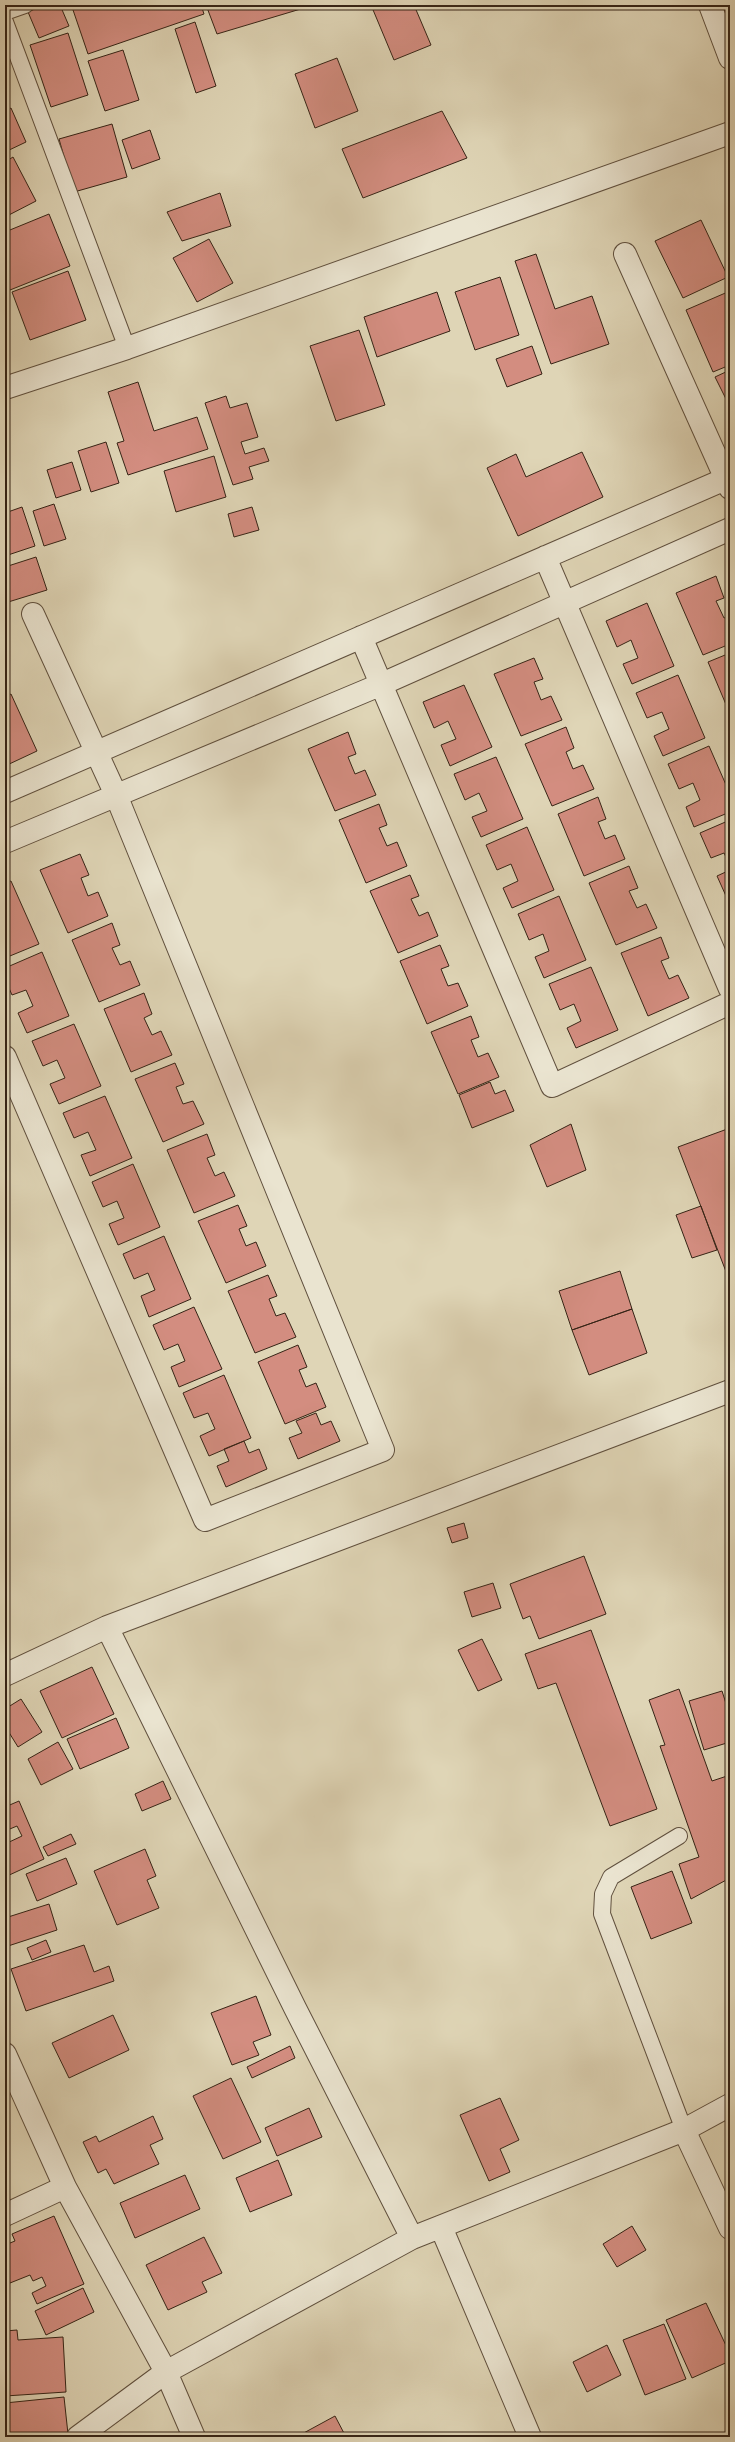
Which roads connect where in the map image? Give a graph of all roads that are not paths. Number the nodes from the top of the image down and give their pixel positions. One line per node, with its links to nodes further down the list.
1 (25, 5): 3 (lane)
2 (710, 5): 5 (street)
3 (5, 12)
4 (5, 22): 8 (lane)
5 (730, 58)
6 (730, 133): 8 (street)
7 (625, 254): 10 (street)
8 (127, 348): 9 (street)
9 (5, 388)
10 (729, 481): 12 (street)
11 (730, 528): 13 (street)
12 (545, 557): 13 (street); 15 (street)
13 (564, 602): 16 (street); 21 (street)
14 (33, 614): 17 (street)
15 (361, 637): 16 (street); 17 (street)
16 (382, 684): 19 (street); 22 (street)
17 (96, 753): 18 (street); 19 (street)
18 (5, 792)
19 (116, 794): 20 (street); 23 (street)
20 (5, 842)
21 (730, 989)
22 (730, 1003)
23 (5, 1057)
24 (730, 1391): 25 (street)
25 (108, 1627): 26 (street); 35 (street)
26 (5, 1675)
27 (679, 1836): 30 (lane)
28 (5, 2054): 31 (street)
29 (730, 2106): 30 (street)
30 (684, 2130): 33 (street); 34 (street)
31 (65, 2187): 32 (street); 36 (street)
32 (5, 2215)
33 (441, 2227): 35 (street); 39 (street)
34 (730, 2228)
35 (412, 2238): 36 (street)
36 (166, 2372): 37 (street); 38 (street)
37 (78, 2437)
38 (194, 2437)
39 (530, 2437)

